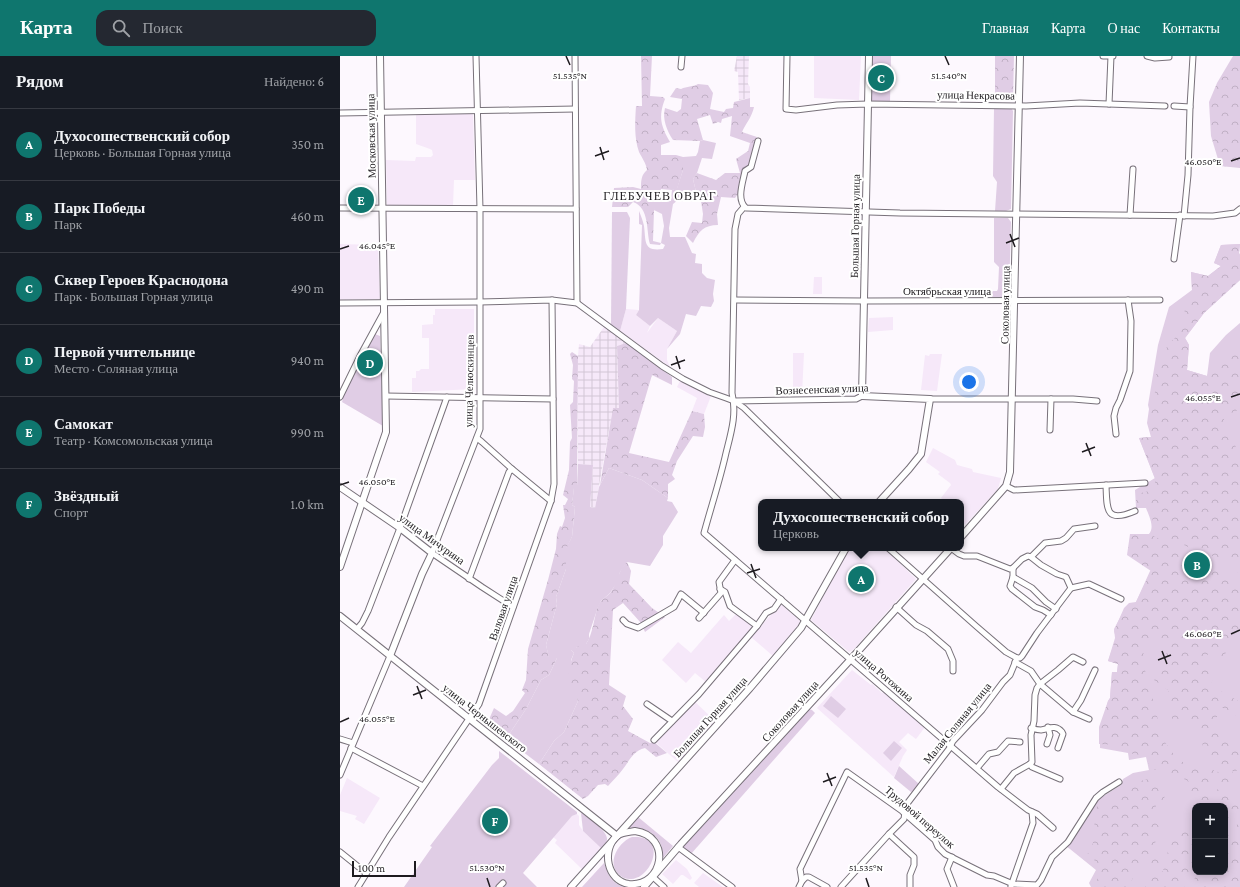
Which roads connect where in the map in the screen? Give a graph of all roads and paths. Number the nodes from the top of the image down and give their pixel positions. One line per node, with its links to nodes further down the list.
1 (380, 56): 22 (main road, Московская улица)
2 (476, 56): 21 (street, улица Челюскинцев)
3 (575, 56): 20 (street)
4 (682, 56): 13 (street)
5 (787, 56): 14 (street, улица Некрасова)
6 (869, 56): 14 (main road, Большая Горная улица)
7 (1020, 56): 16 (main road, Соколовая улица)
8 (1103, 56): 9 (street)
9 (1112, 56): 15 (street)
10 (1147, 56): 12 (street)
11 (1193, 56): 19 (street)
12 (1169, 57)
13 (681, 67)
14 (868, 104): 16 (street, улица Некрасова); 32 (main road, Большая Горная улица)
15 (1109, 104): 16 (street, улица Некрасова); 17 (street, улица Некрасова)
16 (1019, 105): 33 (main road, Соколовая улица)
17 (1165, 106)
18 (1174, 106): 19 (street)
19 (1190, 107): 35 (street)
20 (575, 109): 21 (street); 30 (street)
21 (477, 111): 22 (street); 29 (street, улица Челюскинцев)
22 (381, 112): 23 (street); 27 (main road, Московская улица)
23 (340, 113)
24 (758, 140): 28 (street)
25 (1134, 169): 34 (street)
26 (340, 208): 27 (street)
27 (382, 208): 29 (street); 44 (main road, Московская улица)
28 (745, 208): 32 (street); 38 (street)
29 (480, 209): 30 (street); 42 (street, улица Челюскинцев)
30 (576, 209): 45 (street)
31 (1240, 210): 35 (street)
32 (866, 213): 33 (street); 43 (main road, Большая Горная улица)
33 (1016, 215): 34 (street); 41 (main road, Соколовая улица)
34 (1130, 215): 35 (street)
35 (1182, 216): 36 (street)
36 (1174, 259)
37 (552, 300): 42 (street); 45 (street); 53 (street, Валовая улица)
38 (735, 300): 43 (street, Октябрьская улица); 57 (street)
39 (1128, 300): 40 (street, Октябрьская улица); 41 (street, Октябрьская улица); 60 (street)
40 (1160, 300)
41 (1015, 301): 43 (street, Октябрьская улица); 55 (main road, Соколовая улица)
42 (480, 302): 44 (street); 52 (street, улица Челюскинцев)
43 (864, 302): 49 (main road, Большая Горная улица)
44 (384, 303): 46 (street); 47 (main road, Московская улица)
45 (576, 303): 57 (street, Вознесенская улица)
46 (340, 304)
47 (384, 312): 48 (main road, Московская улица); 50 (street)
48 (386, 396): 51 (street); 70 (main road, Московская улица)
49 (862, 396): 54 (main road, Вознесенская улица); 57 (street, Вознесенская улица)
50 (340, 397)
51 (447, 397): 52 (street); 73 (street)
52 (481, 397): 53 (street); 61 (street, улица Челюскинцев)
53 (553, 398): 69 (street, Валовая улица)
54 (930, 399): 55 (street, Вознесенская улица); 68 (main road)
55 (1012, 399): 56 (street, Вознесенская улица); 64 (main road, Соколовая улица)
56 (1051, 399): 58 (street, Вознесенская улица); 59 (street)
57 (734, 401): 67 (street); 81 (street, улица Рогожина)
58 (1097, 401)
59 (1050, 430)
60 (1116, 434)
61 (477, 438): 62 (street); 79 (street, улица Челюскинцев)
62 (512, 469): 69 (street); 85 (street)
63 (1145, 483): 65 (street)
64 (1006, 486): 65 (street); 74 (main road, Соколовая улица)
65 (1106, 486): 71 (street)
66 (340, 487): 70 (main road, улица Мичурина)
67 (837, 499)
68 (882, 499)
69 (551, 501): 91 (street, Валовая улица)
70 (363, 503): 73 (main road, улица Мичурина); 82 (main road, Московская улица)
71 (1135, 511)
72 (1095, 526): 80 (street)
73 (400, 528): 79 (main road, улица Мичурина); 101 (street)
74 (964, 533)
75 (844, 551): 99 (main road, Большая Горная улица)
76 (891, 551): 86 (street)
77 (948, 551): 86 (main road, Соколовая улица)
78 (954, 551): 83 (street)
79 (432, 553): 85 (street, улица Мичурина); 102 (main road, улица Челюскинцев)
80 (1031, 557): 83 (street); 87 (street)
81 (735, 560): 88 (street); 89 (street, улица Рогожина)
82 (340, 567)
83 (1013, 568): 84 (street)
84 (1013, 577): 93 (street); 95 (street)
85 (469, 579): 91 (street, улица Мичурина)
86 (922, 579): 92 (main road, Соколовая улица); 104 (street)
87 (1071, 588): 90 (street); 93 (street, Малая Соляная улица)
88 (720, 589): 94 (street); 100 (street)
89 (781, 599): 99 (street, улица Рогожина); 100 (street)
90 (1121, 599)
91 (513, 607): 111 (street, Валовая улица)
92 (896, 607): 103 (main road, Соколовая улица); 107 (street)
93 (1056, 609): 95 (street, Малая Соляная улица)
94 (704, 613): 97 (street); 98 (street)
95 (1051, 615): 104 (street, Малая Соляная улица)
96 (340, 616): 101 (main road, улица Чернышевского)
97 (699, 618)
98 (623, 620)
99 (806, 622): 103 (street, улица Рогожина); 134 (main road, Большая Горная улица)
100 (757, 626): 113 (street)
101 (357, 629): 102 (main road, улица Чернышевского)
102 (390, 656): 111 (main road, улица Чернышевского); 120 (street, улица Челюскинцев)
103 (851, 659): 121 (street, улица Рогожина); 135 (main road, Соколовая улица)
104 (1016, 660): 108 (street); 121 (street, Малая Соляная улица)
105 (1083, 662): 108 (street)
106 (1095, 670): 110 (street)
107 (953, 671)
108 (1040, 684): 110 (street); 115 (street)
109 (647, 704): 113 (street)
110 (1073, 712): 112 (street)
111 (469, 719): 128 (street, Валовая улица); 134 (main road, улица Чернышевского)
112 (1089, 719)
113 (672, 721): 117 (street)
114 (1048, 727): 115 (street); 119 (street); 122 (street)
115 (1031, 728): 123 (street)
116 (340, 739): 120 (street)
117 (654, 740)
118 (1020, 742): 124 (street)
119 (1047, 744)
120 (352, 746): 125 (street, улица Челюскинцев); 128 (street)
121 (951, 746): 124 (street, улица Рогожина); 131 (street, Малая Соляная улица)
122 (1058, 748)
123 (1030, 764): 126 (street); 129 (street)
124 (977, 768): 129 (street, улица Рогожина)
125 (340, 775)
126 (1060, 779)
127 (1119, 782): 141 (street, Трудовой переулок)
128 (423, 786): 138 (street, Валовая улица)
129 (1001, 789): 130 (street, улица Рогожина)
130 (1032, 812): 132 (street, улица Рогожина); 141 (street)
131 (905, 815): 133 (street, Малая Соляная улица); 137 (street, Трудовой переулок); 140 (street, Трудовой переулок)
132 (1053, 828)
133 (889, 834): 149 (street, Малая Соляная улица); 150 (street)
134 (616, 835): 139 (main road); 139 (main road); 143 (main road, Большая Горная улица)
135 (678, 847): 139 (main road, Соколовая улица); 146 (street)
136 (340, 852): 138 (street)
137 (952, 857): 141 (street, Трудовой переулок); 151 (street)
138 (366, 873): 142 (street, Валовая улица)
139 (653, 876): 144 (main road, Соколовая улица); 145 (street)
140 (802, 881): 147 (street); 148 (street)
141 (1011, 885)
142 (358, 887)
143 (570, 887)
144 (644, 887)
145 (664, 887)
146 (732, 887)
147 (799, 887)
148 (827, 887)
149 (841, 887)
150 (910, 887)
151 (954, 887)

